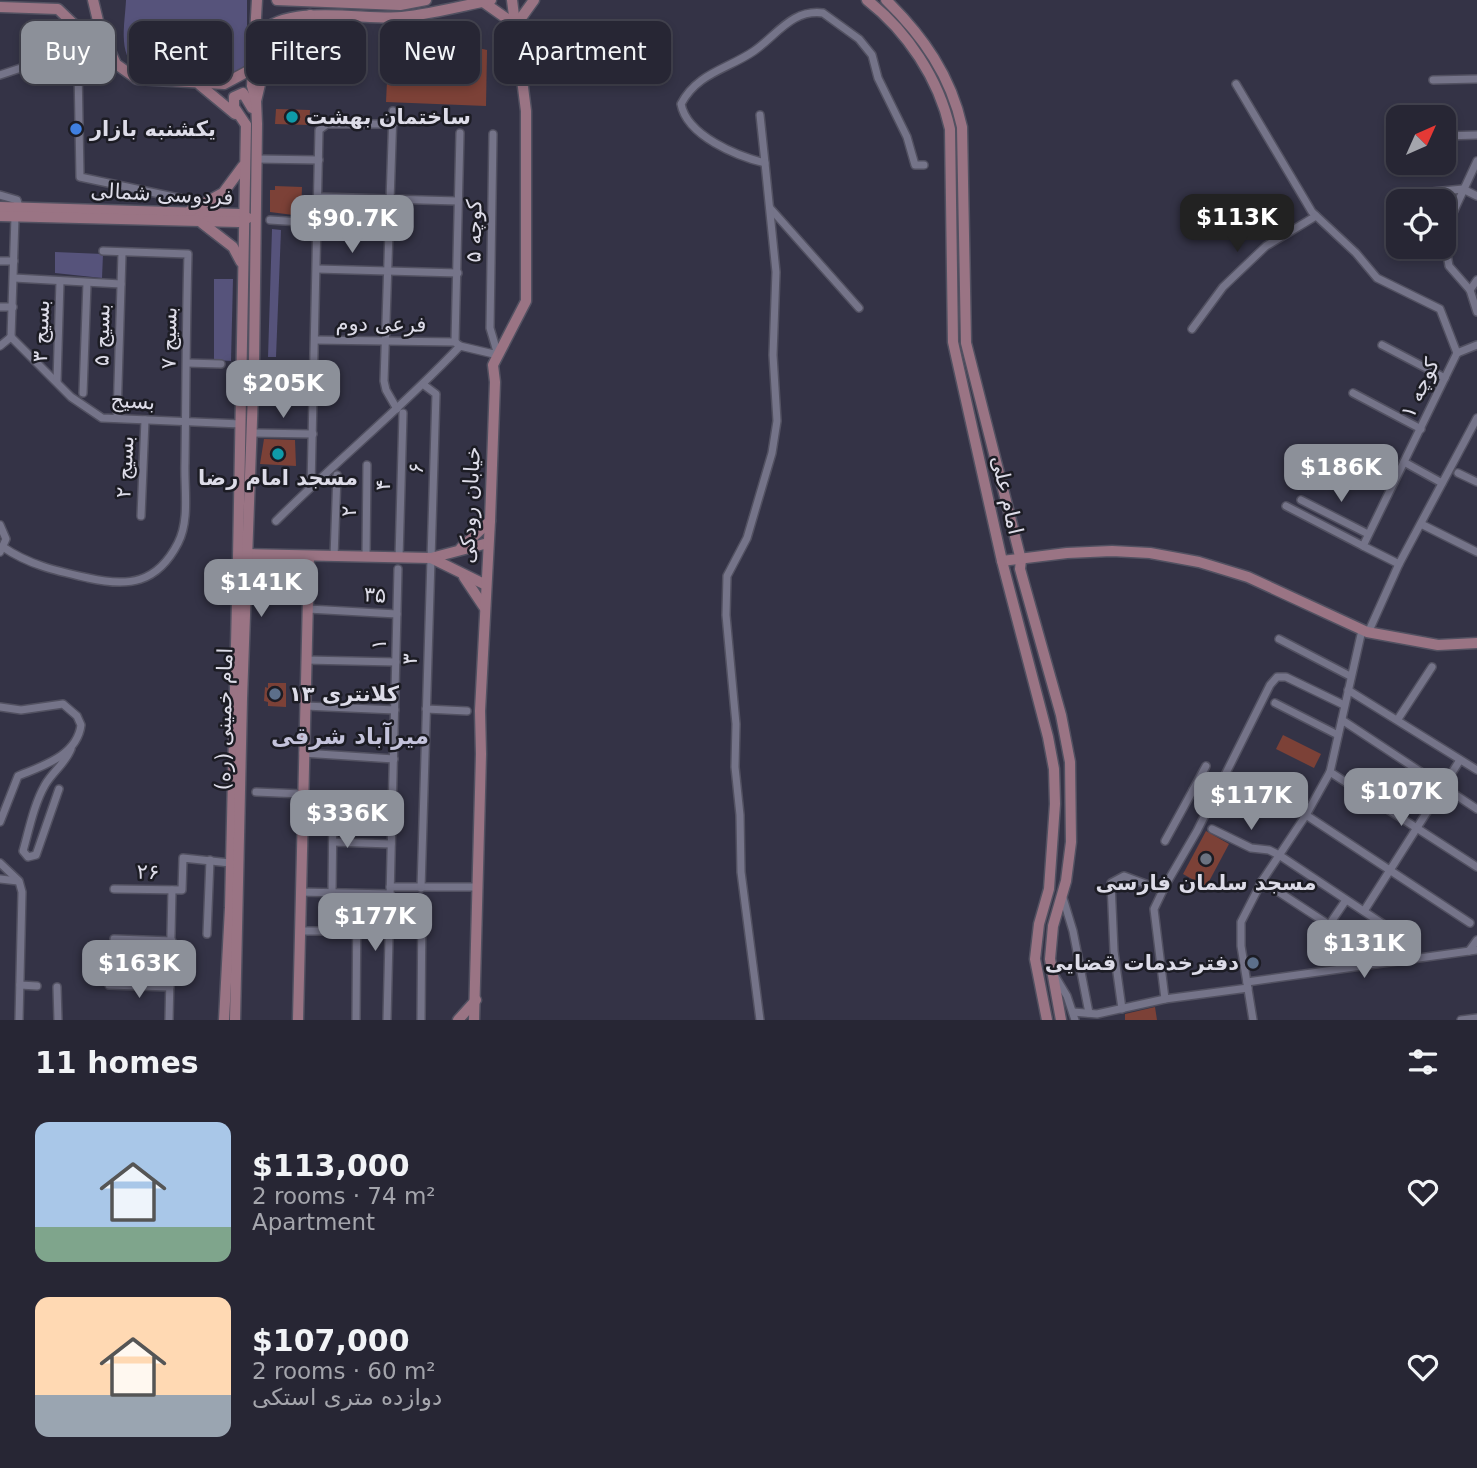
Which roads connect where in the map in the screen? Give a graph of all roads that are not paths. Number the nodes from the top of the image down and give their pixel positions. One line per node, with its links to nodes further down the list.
1 (257, 0): 13 (main road, امام خمینی (ره))
2 (426, 0): 7 (main road)
3 (512, 0): 16 (main road, خیابان رودکی)
4 (534, 0): 17 (main road)
5 (867, 0): 85 (main road, امام علی)
6 (886, 0): 83 (main road, امام علی)
7 (282, 1): 12 (main road)
8 (487, 1): 11 (main road); 15 (main road)
9 (94, 5): 18 (main road)
10 (0, 7): 18 (main road)
11 (310, 15): 12 (main road); 27 (main road)
12 (288, 16): 14 (main road)
13 (256, 21)
14 (276, 21)
15 (511, 21)
16 (515, 21)
17 (519, 21)
18 (116, 64): 26 (main road)
19 (246, 72): 26 (main road)
20 (0, 75): 50 (street)
21 (1477, 79): 22 (street)
22 (1433, 80)
23 (252, 84): 27 (main road, امام خمینی (ره))
24 (523, 84): 90 (main road, خیابان رودکی)
25 (1236, 84): 56 (street)
26 (200, 85): 31 (main road)
27 (256, 102): 31 (main road, امام خمینی (ره))
28 (394, 111): 30 (street)
29 (760, 115): 39 (street)
30 (393, 124): 37 (street); 48 (street)
31 (251, 125): 36 (main road, امام خمینی (ره)); 40 (main road, امام خمینی (ره))
32 (460, 133): 49 (street)
33 (493, 134): 90 (street, کوچه ۵)
34 (1477, 135): 35 (street)
35 (1456, 136)
36 (257, 159): 37 (street); 42 (main road, امام خمینی (ره))
37 (319, 160): 47 (street)
38 (1477, 161): 43 (street)
39 (765, 163): 41 (street); 52 (street)
40 (245, 164): 42 (main road, امام خمینی (ره)); 50 (main road)
41 (923, 165)
42 (250, 181): 57 (main road, امام خمینی (ره))
43 (1463, 189): 44 (street); 46 (street); 74 (street)
44 (1456, 190)
45 (0, 195): 53 (street)
46 (1477, 196)
47 (318, 197): 48 (street); 60 (street)
48 (389, 199): 49 (street); 67 (street)
49 (458, 201): 68 (street)
50 (207, 204): 54 (main road)
51 (0, 207): 53 (main road, فردوسی شمالی)
52 (770, 208): 77 (street); 244 (street)
53 (17, 212): 54 (main road, فردوسی شمالی); 55 (main road, فردوسی شمالی); 59 (main road, فردوسی شمالی); 64 (street)
54 (186, 213): 57 (main road, فردوسی شمالی)
55 (0, 216)
56 (1317, 216): 79 (street); 89 (street, کوچه ۱)
57 (250, 218): 59 (main road, فردوسی شمالی); 65 (main road, امام خمینی (ره)); 105 (main road, امام خمینی (ره))
58 (270, 220): 60 (street)
59 (199, 221): 65 (main road)
60 (317, 223): 66 (street)
61 (103, 251): 62 (street)
62 (122, 253): 73 (street, بسیج ۵); 91 (street, بسیج ۷)
63 (0, 261): 64 (street)
64 (14, 261): 69 (street)
65 (244, 267): 103 (main road, امام خمینی (ره))
66 (317, 269): 67 (street); 81 (street)
67 (388, 269): 68 (street); 82 (street)
68 (458, 273): 84 (street)
69 (14, 278): 71 (street); 76 (street)
70 (1477, 280): 74 (street)
71 (60, 281): 72 (street); 94 (street, بسیج ۳)
72 (87, 283): 73 (street); 96 (street)
73 (121, 284): 99 (street, بسیج ۵)
74 (1470, 290): 78 (street)
75 (0, 307): 76 (street)
76 (13, 307): 80 (street)
77 (859, 308)
78 (1477, 312)
79 (1192, 329)
80 (12, 337): 88 (street); 94 (street, بسیج)
81 (315, 340): 82 (street, فرعی دوم); 106 (street)
82 (387, 342): 84 (street, فرعی دوم); 98 (street)
83 (966, 343): 85 (main road); 134 (main road, امام علی)
84 (458, 344): 90 (street, فرعی دوم); 95 (street)
85 (953, 345): 135 (main road, امام علی)
86 (1382, 345): 93 (street)
87 (1477, 345): 89 (street)
88 (0, 346)
89 (1457, 353): 93 (street, کوچه ۱)
90 (498, 355): 120 (main road, خیابان رودکی)
91 (187, 363): 92 (street); 102 (street, بسیج ۷)
92 (221, 364)
93 (1445, 378): 104 (street, کوچه ۱)
94 (57, 382): 99 (street, بسیج)
95 (424, 385): 98 (street); 133 (street, ۶)
96 (83, 393)
97 (1353, 393): 104 (street)
98 (400, 411): 115 (street); 136 (street, ۴)
99 (117, 418): 101 (street, بسیج)
100 (1477, 418): 114 (street)
101 (145, 420): 102 (street, بسیج); 118 (street, بسیج ۲)
102 (186, 422): 103 (street, بسیج); 127 (street, بسیج ۷)
103 (241, 424): 187 (main road, امام خمینی (ره))
104 (1421, 429): 108 (street, کوچه ۱)
105 (253, 433): 106 (street); 129 (main road, امام خمینی (ره))
106 (313, 434): 115 (street)
107 (1331, 449): 112 (street)
108 (1404, 462): 112 (street, کوچه ۱); 114 (street)
109 (367, 464): 132 (street, ۲)
110 (1458, 472): 113 (street)
111 (337, 475): 131 (street)
112 (1394, 482): 123 (street, کوچه ۱)
113 (1477, 482)
114 (1442, 483): 122 (street)
115 (311, 486): 119 (street)
116 (1301, 499): 123 (street)
117 (1286, 506): 125 (street)
118 (141, 516)
119 (276, 521)
120 (490, 522): 124 (main road, خیابان رودکی); 126 (main road)
121 (0, 524): 127 (street)
122 (1421, 524): 128 (street); 137 (street)
123 (1368, 534): 125 (street, کوچه ۱)
124 (488, 543): 126 (main road); 139 (main road, خیابان رودکی)
125 (1363, 546): 137 (street)
126 (460, 548): 133 (main road)
127 (2, 549)
128 (1477, 552)
129 (248, 554): 130 (main road); 205 (main road, امام خمینی (ره))
130 (309, 556): 131 (main road); 140 (main road)
131 (334, 557): 132 (main road)
132 (366, 557): 136 (main road)
133 (431, 558): 136 (main road); 138 (main road); 155 (street, ۳)
134 (1021, 560): 135 (main road); 143 (main road); 201 (main road, امام علی)
135 (1002, 561): 218 (main road, امام علی)
136 (399, 563): 142 (street, ۱)
137 (1399, 564): 143 (street)
138 (460, 573): 139 (main road); 141 (main road)
139 (486, 585): 141 (main road, خیابان رودکی)
140 (308, 608): 142 (street, ۳۵); 146 (main road)
141 (485, 610): 193 (main road, خیابان رودکی)
142 (397, 614): 147 (street, ۱)
143 (1365, 631): 145 (main road); 149 (street)
144 (1279, 639): 149 (street)
145 (1477, 643)
146 (306, 660): 147 (street); 153 (main road)
147 (396, 662): 156 (street, ۱)
148 (1432, 667): 158 (street)
149 (1350, 676): 150 (street)
150 (1348, 690): 152 (street); 158 (street)
151 (1275, 703): 160 (street)
152 (1345, 705): 159 (street); 173 (street)
153 (305, 706): 156 (street); 162 (main road)
154 (0, 707): 161 (street)
155 (426, 709): 157 (street); 194 (street, ۳)
156 (395, 710): 163 (street, ۱)
157 (467, 711)
158 (1398, 719): 164 (street)
159 (1342, 720): 160 (street); 168 (street)
160 (1338, 735): 167 (street)
161 (74, 742): 169 (street); 178 (street)
162 (303, 753): 163 (street); 172 (main road)
163 (394, 759): 174 (street, ۱)
164 (1460, 760): 166 (street); 168 (street)
165 (1206, 766): 170 (street)
166 (1477, 770)
167 (1329, 772): 177 (street); 180 (street)
168 (1444, 788): 176 (street); 180 (street)
169 (59, 789)
170 (1193, 790): 173 (street); 181 (street)
171 (256, 792): 172 (street)
172 (302, 798): 174 (street); 199 (main road)
173 (1213, 799): 197 (street)
174 (392, 805): 183 (street, ۱)
175 (333, 808): 182 (street)
176 (1477, 809)
177 (1306, 815): 184 (street); 189 (street)
178 (0, 822)
179 (1212, 829): 184 (street)
180 (1417, 829): 188 (street); 189 (street)
181 (1165, 841)
182 (333, 842): 183 (street); 200 (street)
183 (391, 844): 198 (street, ۱)
184 (1279, 856): 192 (street); 203 (street)
185 (210, 860): 187 (street); 196 (street, ۲۶); 211 (street)
186 (0, 863): 191 (street)
187 (230, 863): 205 (main road, امام خمینی (ره))
188 (1477, 867)
189 (1390, 871): 206 (street); 207 (street)
190 (0, 879): 191 (street)
191 (19, 881): 221 (street)
192 (1262, 881): 208 (street); 223 (street)
193 (478, 887): 194 (street); 227 (main road, خیابان رودکی)
194 (421, 888): 198 (street)
195 (114, 889): 196 (street, ۲۶)
196 (172, 890): 214 (street)
197 (1162, 890): 228 (street); 229 (street)
198 (390, 891): 200 (street); 240 (street)
199 (299, 892): 200 (street); 209 (main road)
200 (332, 892)
201 (1062, 896): 219 (main road, امام علی); 230 (street)
202 (357, 898): 210 (street)
203 (1346, 900): 206 (street); 208 (street)
204 (422, 902): 241 (street)
205 (234, 908): 236 (main road, امام خمینی (ره)); 237 (main road, امام خمینی (ره))
206 (1364, 911): 215 (street)
207 (1470, 923)
208 (1329, 925): 216 (street)
209 (300, 930): 210 (street); 238 (main road)
210 (356, 931): 239 (street)
211 (207, 934)
212 (114, 939): 214 (street)
213 (1477, 940): 217 (street)
214 (172, 941): 226 (street)
215 (1413, 944)
216 (1369, 951)
217 (1473, 951): 223 (street)
218 (1035, 959): 219 (main road); 245 (main road, امام علی)
219 (1050, 959): 220 (main road, امام علی)
220 (1052, 973): 231 (street); 246 (main road, امام علی)
221 (20, 985): 224 (street); 233 (street)
222 (109, 985): 226 (street)
223 (1247, 985): 228 (street); 247 (street)
224 (37, 986)
225 (57, 987): 234 (street)
226 (170, 987): 235 (street)
227 (475, 999): 242 (main road); 243 (main road, خیابان رودکی)
228 (1166, 999): 229 (street)
229 (1122, 1009): 230 (street)
230 (1089, 1013): 231 (street)
231 (1074, 1016)
232 (1477, 1018): 248 (street)
233 (19, 1020)
234 (58, 1020)
235 (169, 1020)
236 (224, 1020)
237 (235, 1020)
238 (298, 1020)
239 (356, 1020)
240 (387, 1020)
241 (421, 1020)
242 (458, 1020)
243 (474, 1020)
244 (760, 1020)
245 (1047, 1020)
246 (1061, 1020)
247 (1252, 1020)
248 (1461, 1020)

